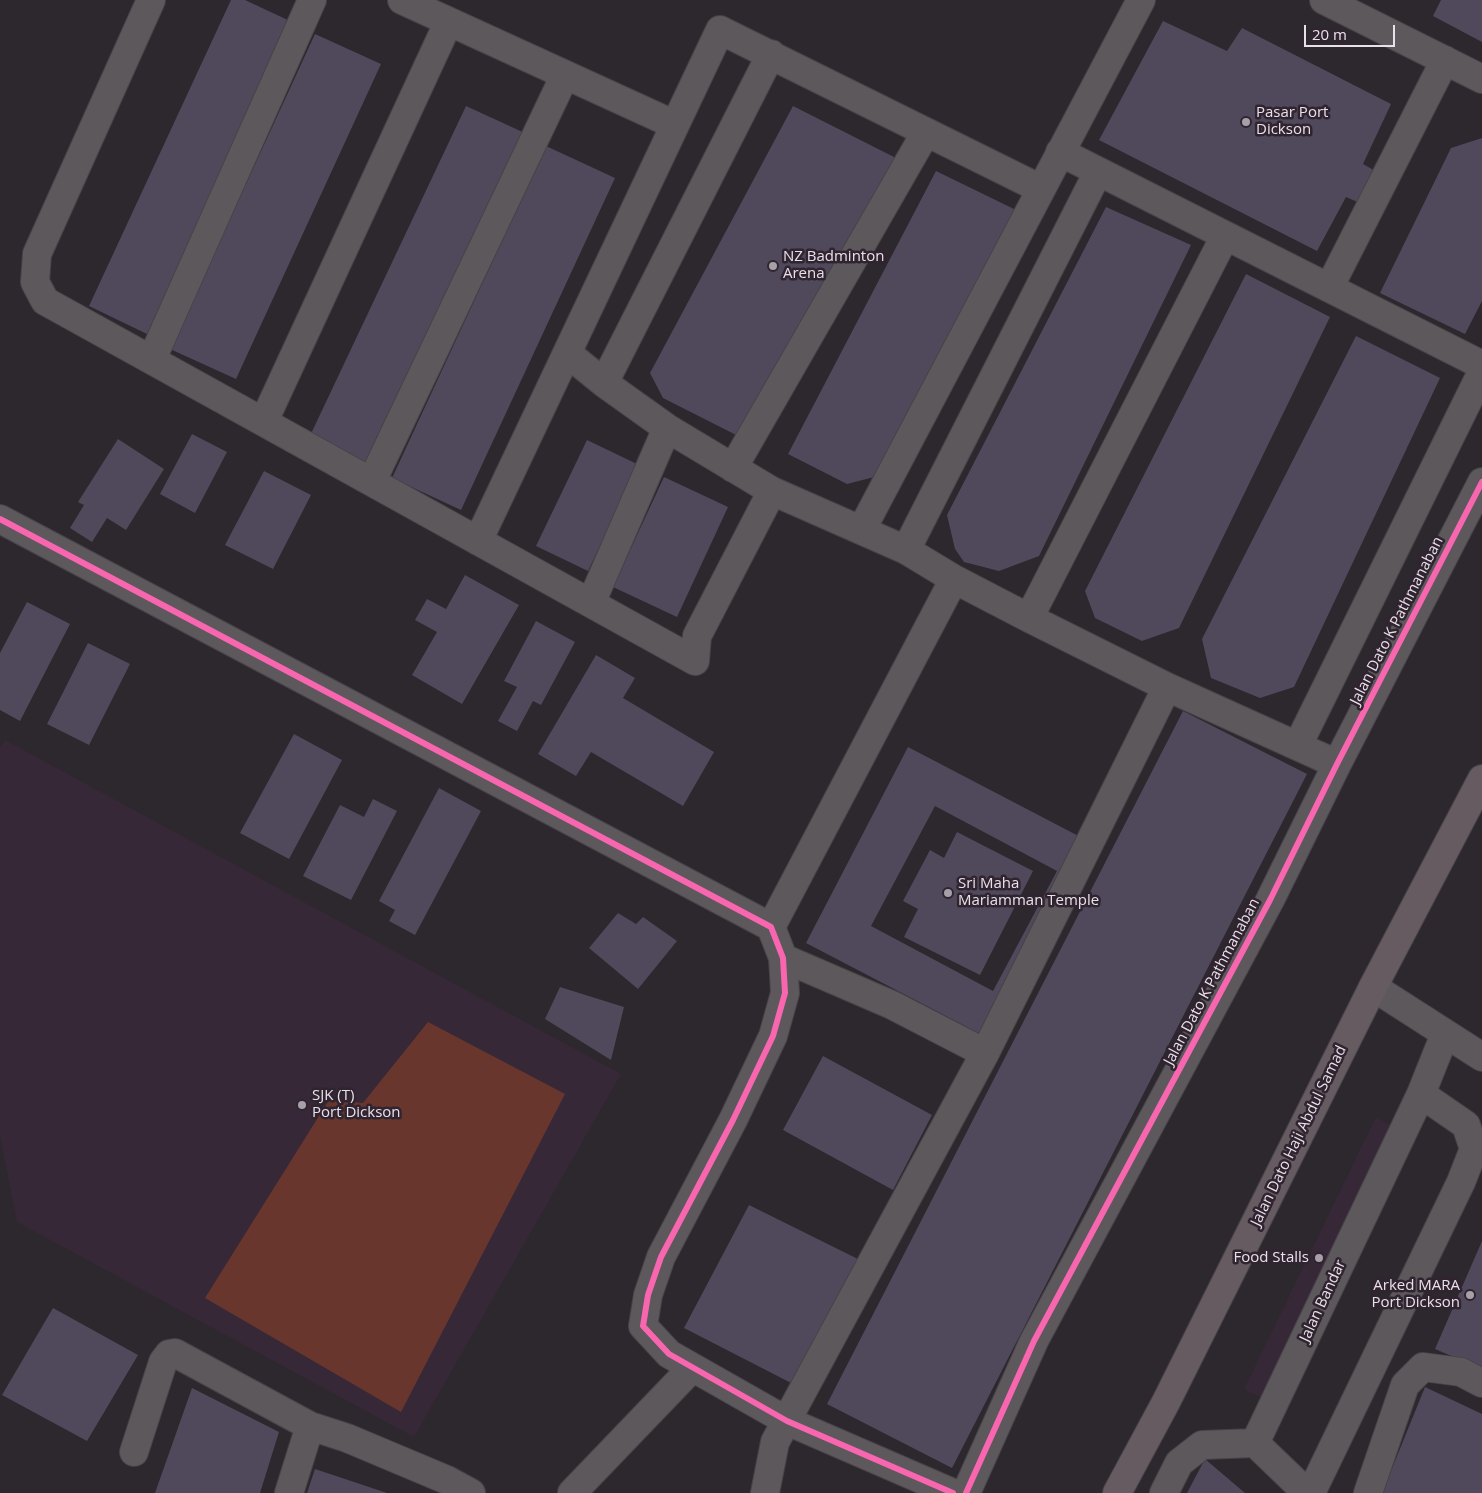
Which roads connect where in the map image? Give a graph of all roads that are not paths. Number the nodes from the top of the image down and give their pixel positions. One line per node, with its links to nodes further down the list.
1 (151, 0): 19 (street)
2 (312, 0): 19 (street)
3 (402, 0): 6 (street)
4 (1141, 0): 13 (street)
5 (1324, 0): 8 (street)
6 (448, 23): 9 (street); 23 (street)
7 (771, 54): 11 (street); 12 (street); 22 (street)
8 (1445, 60): 10 (street); 17 (street)
9 (565, 75): 11 (street); 26 (street)
10 (1482, 79)
11 (673, 124): 18 (street)
12 (926, 132): 15 (street); 25 (street)
13 (1060, 152): 14 (street); 15 (street)
14 (1098, 172): 16 (street); 32 (street)
15 (1041, 189): 30 (street)
16 (1225, 236): 17 (street); 35 (street)
17 (1329, 288): 20 (street)
18 (568, 353): 22 (street); 31 (street)
19 (152, 359): 23 (street)
20 (1482, 365)
21 (1482, 372): 37 (street)
22 (604, 382): 24 (street)
23 (264, 420): 26 (street)
24 (667, 428): 25 (street); 34 (street)
25 (733, 468): 28 (street)
26 (372, 481): 31 (street)
27 (1482, 482): 38 (street, Jalan Dato K Pathmanaban)
28 (772, 491): 30 (street); 34 (street)
29 (0, 519): 40 (street)
30 (862, 529): 32 (street)
31 (478, 541): 34 (street)
32 (906, 550): 33 (street)
33 (954, 579): 35 (street); 40 (street)
34 (591, 603)
35 (1029, 618): 36 (street)
36 (1167, 687): 37 (street); 44 (street)
37 (1298, 745): 38 (street)
38 (1337, 764): 58 (street, Jalan Dato K Pathmanaban)
39 (1482, 779): 42 (main road, Jalan Dato Haji Abdul Samad)
40 (771, 928): 41 (street)
41 (783, 958): 44 (street); 47 (street)
42 (1373, 987): 43 (street); 59 (main road, Jalan Dato Haji Abdul Samad)
43 (1445, 1034): 45 (street); 46 (street, Jalan Bandar)
44 (985, 1053): 49 (street)
45 (1482, 1057)
46 (1420, 1094): 51 (street, Jalan Bandar); 61 (street)
47 (692, 1368): 49 (street); 55 (street)
48 (1482, 1383): 62 (street)
49 (787, 1421): 56 (street); 57 (street)
50 (310, 1426): 52 (street); 53 (street); 54 (street)
51 (1256, 1443): 60 (street); 61 (street)
52 (134, 1452)
53 (288, 1493)
54 (471, 1493)
55 (572, 1493)
56 (765, 1493)
57 (953, 1493)
58 (966, 1493)
59 (1117, 1493)
60 (1164, 1493)
61 (1309, 1493)
62 (1368, 1493)

